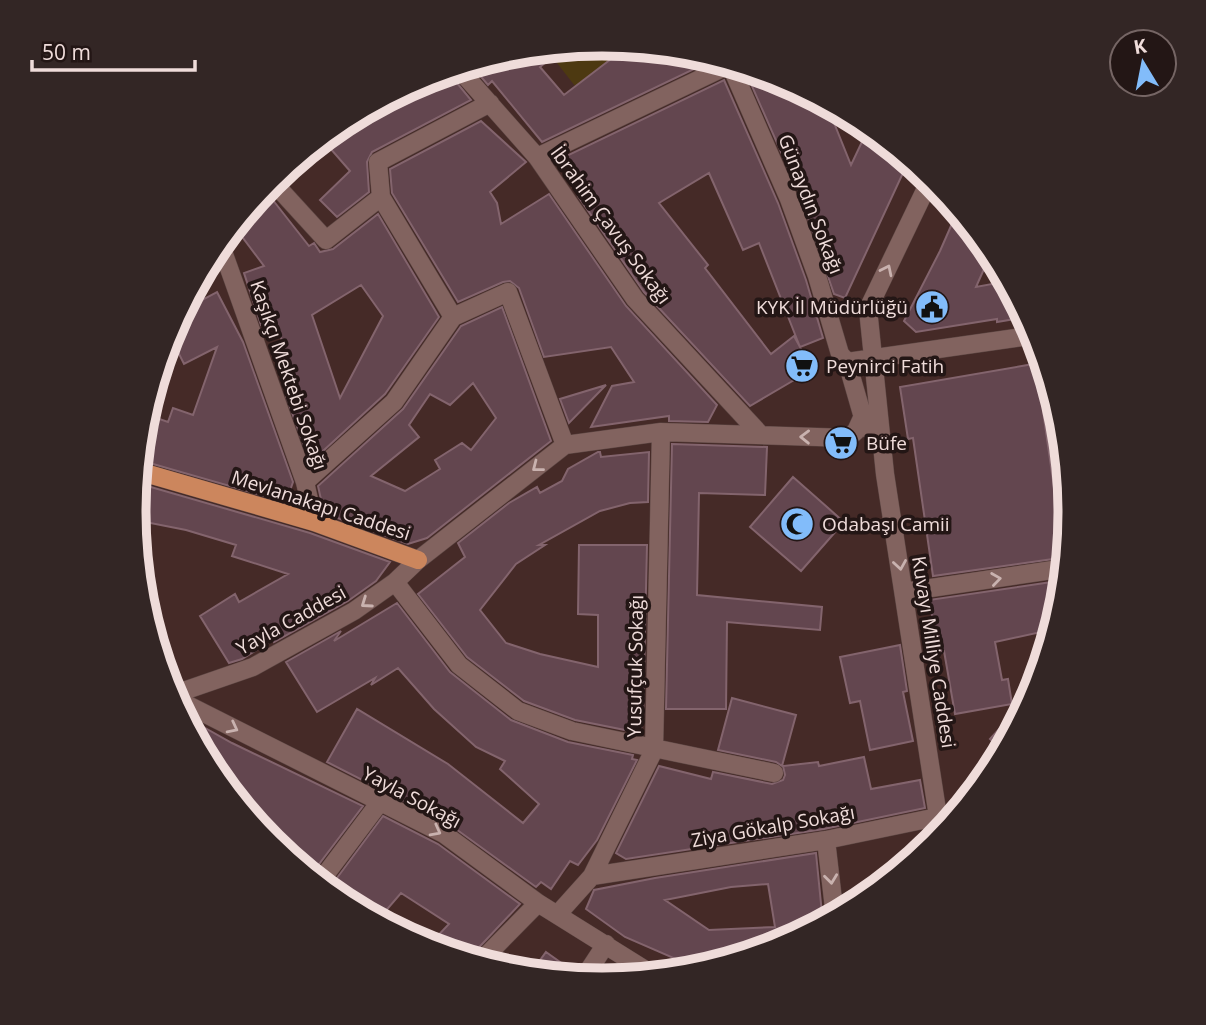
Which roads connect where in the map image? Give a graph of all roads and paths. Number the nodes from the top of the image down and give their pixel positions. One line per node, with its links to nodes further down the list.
1 (717, 71): 5 (street)
2 (736, 76): 13 (street, Günaydın Sokağı)
3 (466, 77): 4 (street, İbrahim Çavuş Sokağı)
4 (490, 103): 5 (street, İbrahim Çavuş Sokağı); 8 (street)
5 (537, 157): 16 (street, İbrahim Çavuş Sokağı)
6 (925, 189): 12 (street, one-way to 6)
7 (280, 190): 8 (street)
8 (380, 197): 10 (street)
9 (225, 257): 20 (street, Kaşıkçı Mektebi Sokağı)
10 (453, 317): 17 (street); 20 (street)
11 (1024, 337): 12 (street)
12 (874, 359): 13 (street); 19 (street)
13 (847, 362): 14 (street, Günaydın Sokağı)
14 (862, 418): 16 (street, one-way to 16); 19 (street, Günaydın Sokağı)
15 (661, 432): 16 (street); 17 (street); 28 (street, Yusufçuk Sokağı)
16 (760, 434)
17 (565, 445): 22 (street, Mevlanakapı Caddesi, one-way to 22)
18 (148, 474): 21 (main road, Mevlanakapı Caddesi)
19 (885, 474): 25 (street, Kuvayı Milliye Caddesi, one-way to 25)
20 (305, 482): 21 (street, Kaşıkçı Mektebi Sokağı)
21 (314, 522): 22 (main road, Mevlanakapı Caddesi)
22 (418, 559): 24 (street, Yayla Caddesi)
23 (1056, 569): 25 (street, one-way to 23)
24 (395, 582): 26 (street, Yayla Caddesi, one-way to 26); 28 (street)
25 (904, 592): 32 (street, Kuvayı Milliye Caddesi)
26 (183, 692)
27 (190, 705): 30 (street, Yayla Sokağı, one-way to 30)
28 (654, 750): 29 (street); 36 (street, Yusufçuk Sokağı)
29 (774, 773)
30 (380, 803): 35 (street); 37 (street, Yayla Sokağı, one-way to 37)
31 (944, 815): 32 (street, Ziya Gökalp Sokağı)
32 (937, 816): 33 (street, Kuvayı Milliye Caddesi); 34 (street, Ziya Gökalp Sokağı)
33 (938, 822)
34 (826, 840): 36 (street, Ziya Gökalp Sokağı); 38 (street, one-way to 38)
35 (325, 875)
36 (592, 876): 39 (street, Yusufçuk Sokağı)
37 (538, 903): 39 (street, Yayla Sokağı); 41 (street)
38 (834, 906)
39 (557, 915): 40 (street, Yayla Sokağı)
40 (606, 944): 42 (street, Yayla Sokağı); 43 (street)
41 (488, 954)
42 (641, 967)
43 (590, 969)

